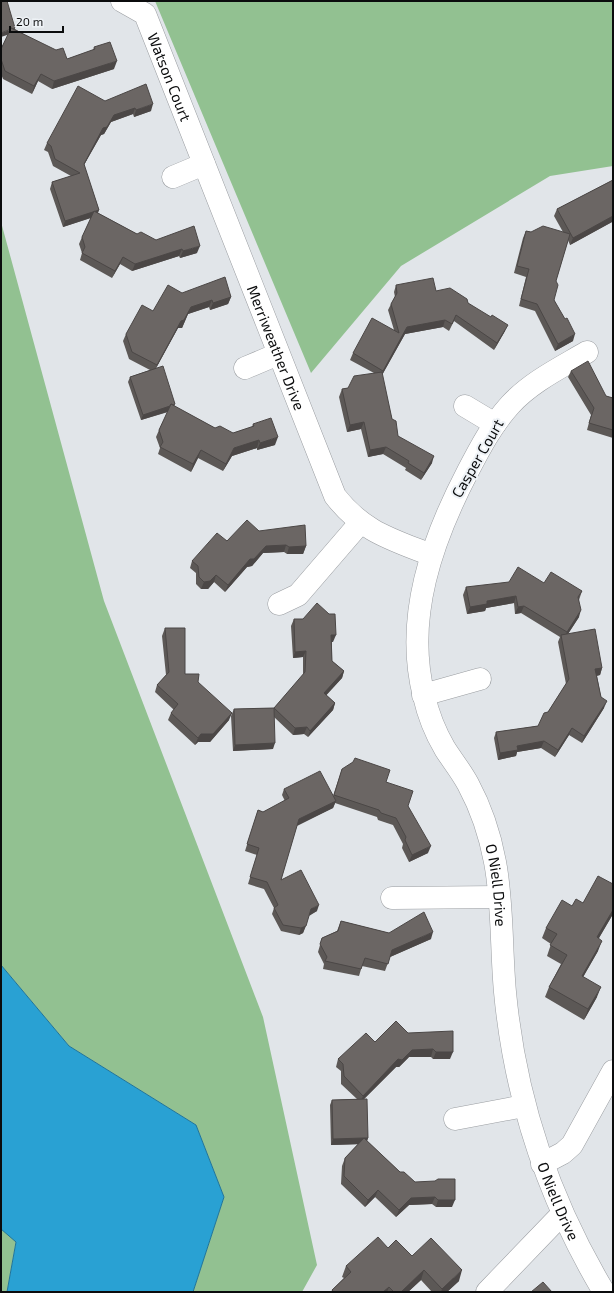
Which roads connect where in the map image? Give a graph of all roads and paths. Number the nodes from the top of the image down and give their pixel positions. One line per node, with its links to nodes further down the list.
1 (122, 1): 2 (street, Watson Court)
2 (204, 164): 3 (street); 5 (street, Merriweather Drive)
3 (173, 177)
4 (587, 352): 8 (street, Casper Court)
5 (278, 354): 6 (street); 9 (street, Merriweather Drive)
6 (246, 368)
7 (465, 406): 8 (street)
8 (494, 424): 10 (street, Casper Court)
9 (360, 523): 10 (street); 11 (street)
10 (431, 555): 13 (street, O Niell Drive)
11 (279, 604)
12 (480, 679): 13 (street)
13 (423, 695): 15 (street, O Niell Drive)
14 (392, 898): 15 (street)
15 (499, 898): 17 (street, O Niell Drive)
16 (613, 1071): 19 (street)
17 (524, 1106): 18 (street); 19 (street, O Niell Drive)
18 (455, 1119)
19 (542, 1164): 20 (street, O Niell Drive)
20 (562, 1214): 21 (street); 22 (street, O Niell Drive)
21 (487, 1292)
22 (604, 1292)

